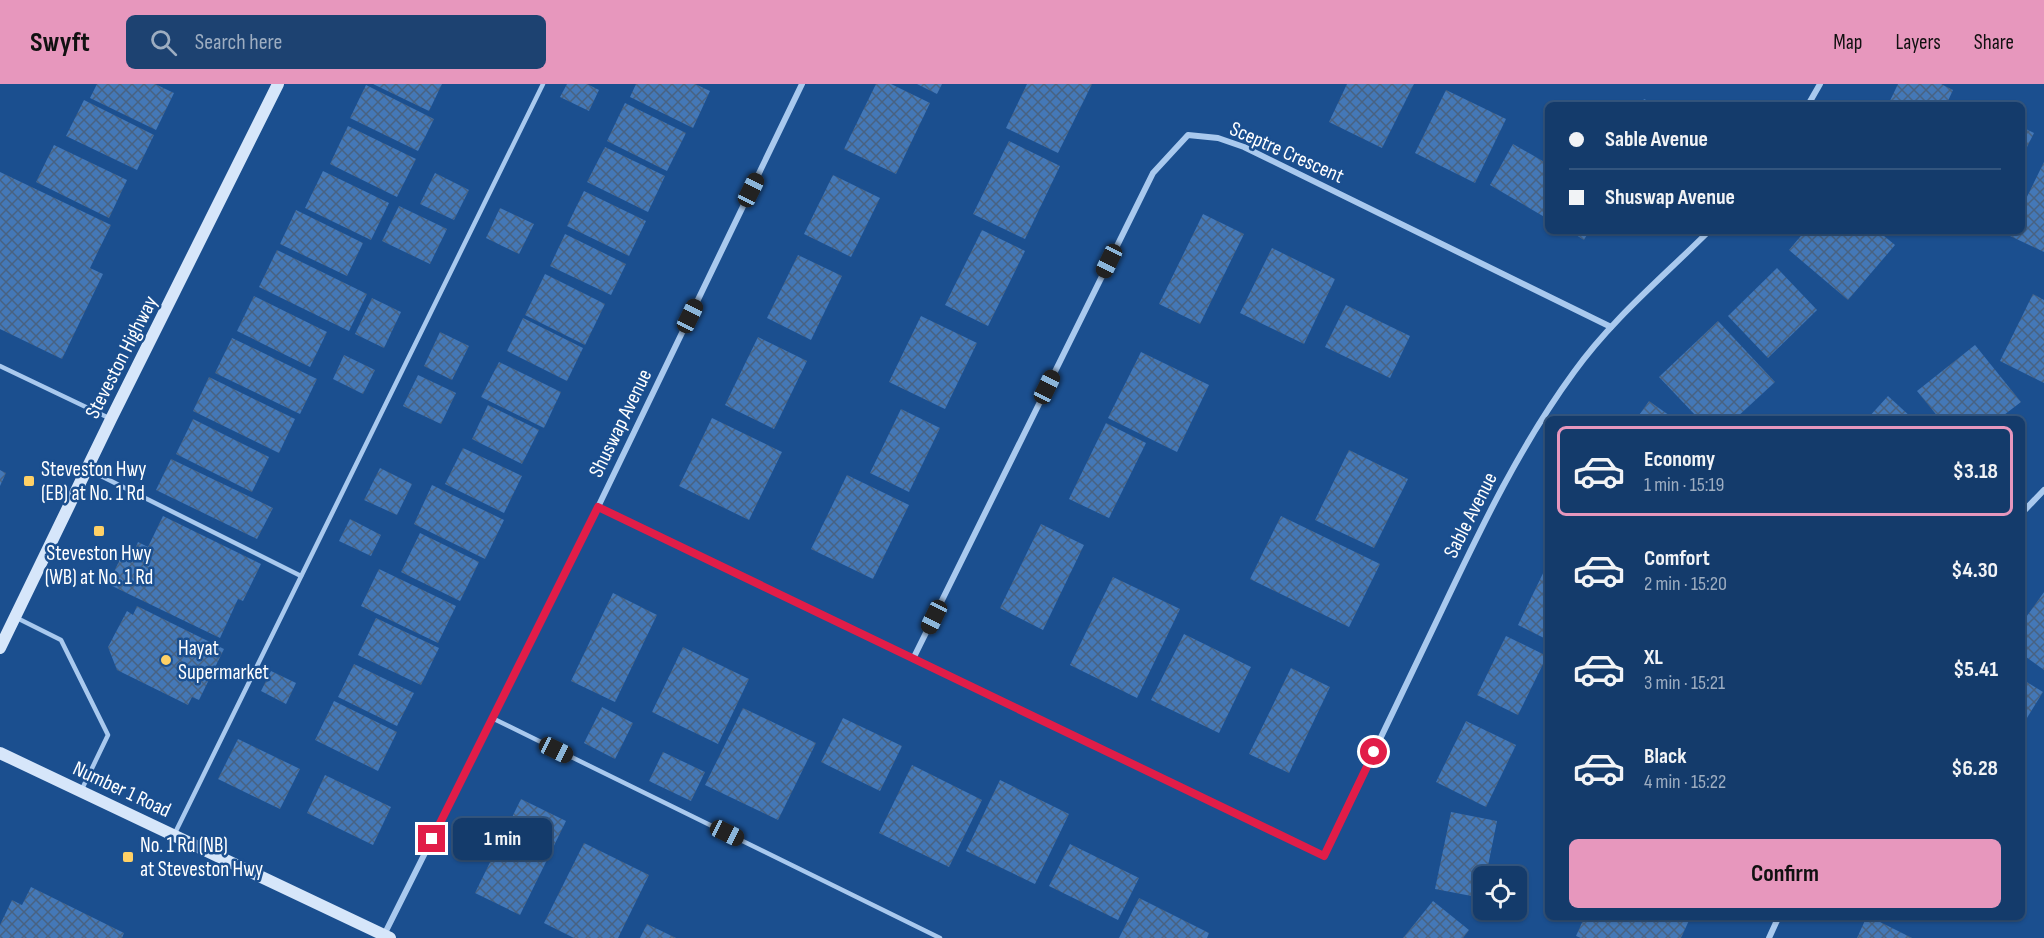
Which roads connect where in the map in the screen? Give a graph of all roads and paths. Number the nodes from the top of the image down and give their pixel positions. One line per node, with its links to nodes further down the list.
1 (278, 84): 9 (street, Steveston Highway)
2 (543, 84): 14 (lane)
3 (802, 84): 12 (street, Shuswap Avenue)
4 (1820, 84): 5 (street)
5 (1810, 102)
6 (1706, 234): 7 (street, Sable Avenue)
7 (1611, 327): 17 (street, Sable Avenue); 17 (street, Sceptre Crescent)
8 (0, 366): 9 (lane)
9 (111, 419): 10 (street, Steveston Highway)
10 (87, 469): 14 (lane); 15 (street, Steveston Highway)
11 (2044, 490): 13 (street)
12 (598, 507): 17 (street); 18 (street, Shuswap Avenue)
13 (2025, 510)
14 (301, 576): 21 (lane)
15 (15, 617): 16 (street, Steveston Highway); 20 (lane)
16 (0, 648)
17 (913, 659)
18 (492, 718): 23 (street, Shuswap Avenue); 24 (lane)
19 (0, 753): 20 (street, Number 1 Road)
20 (81, 791): 21 (street, Number 1 Road)
21 (174, 836): 23 (street, Number 1 Road)
22 (1777, 920): 25 (street)
23 (387, 937)
24 (940, 938)
25 (1769, 938)

